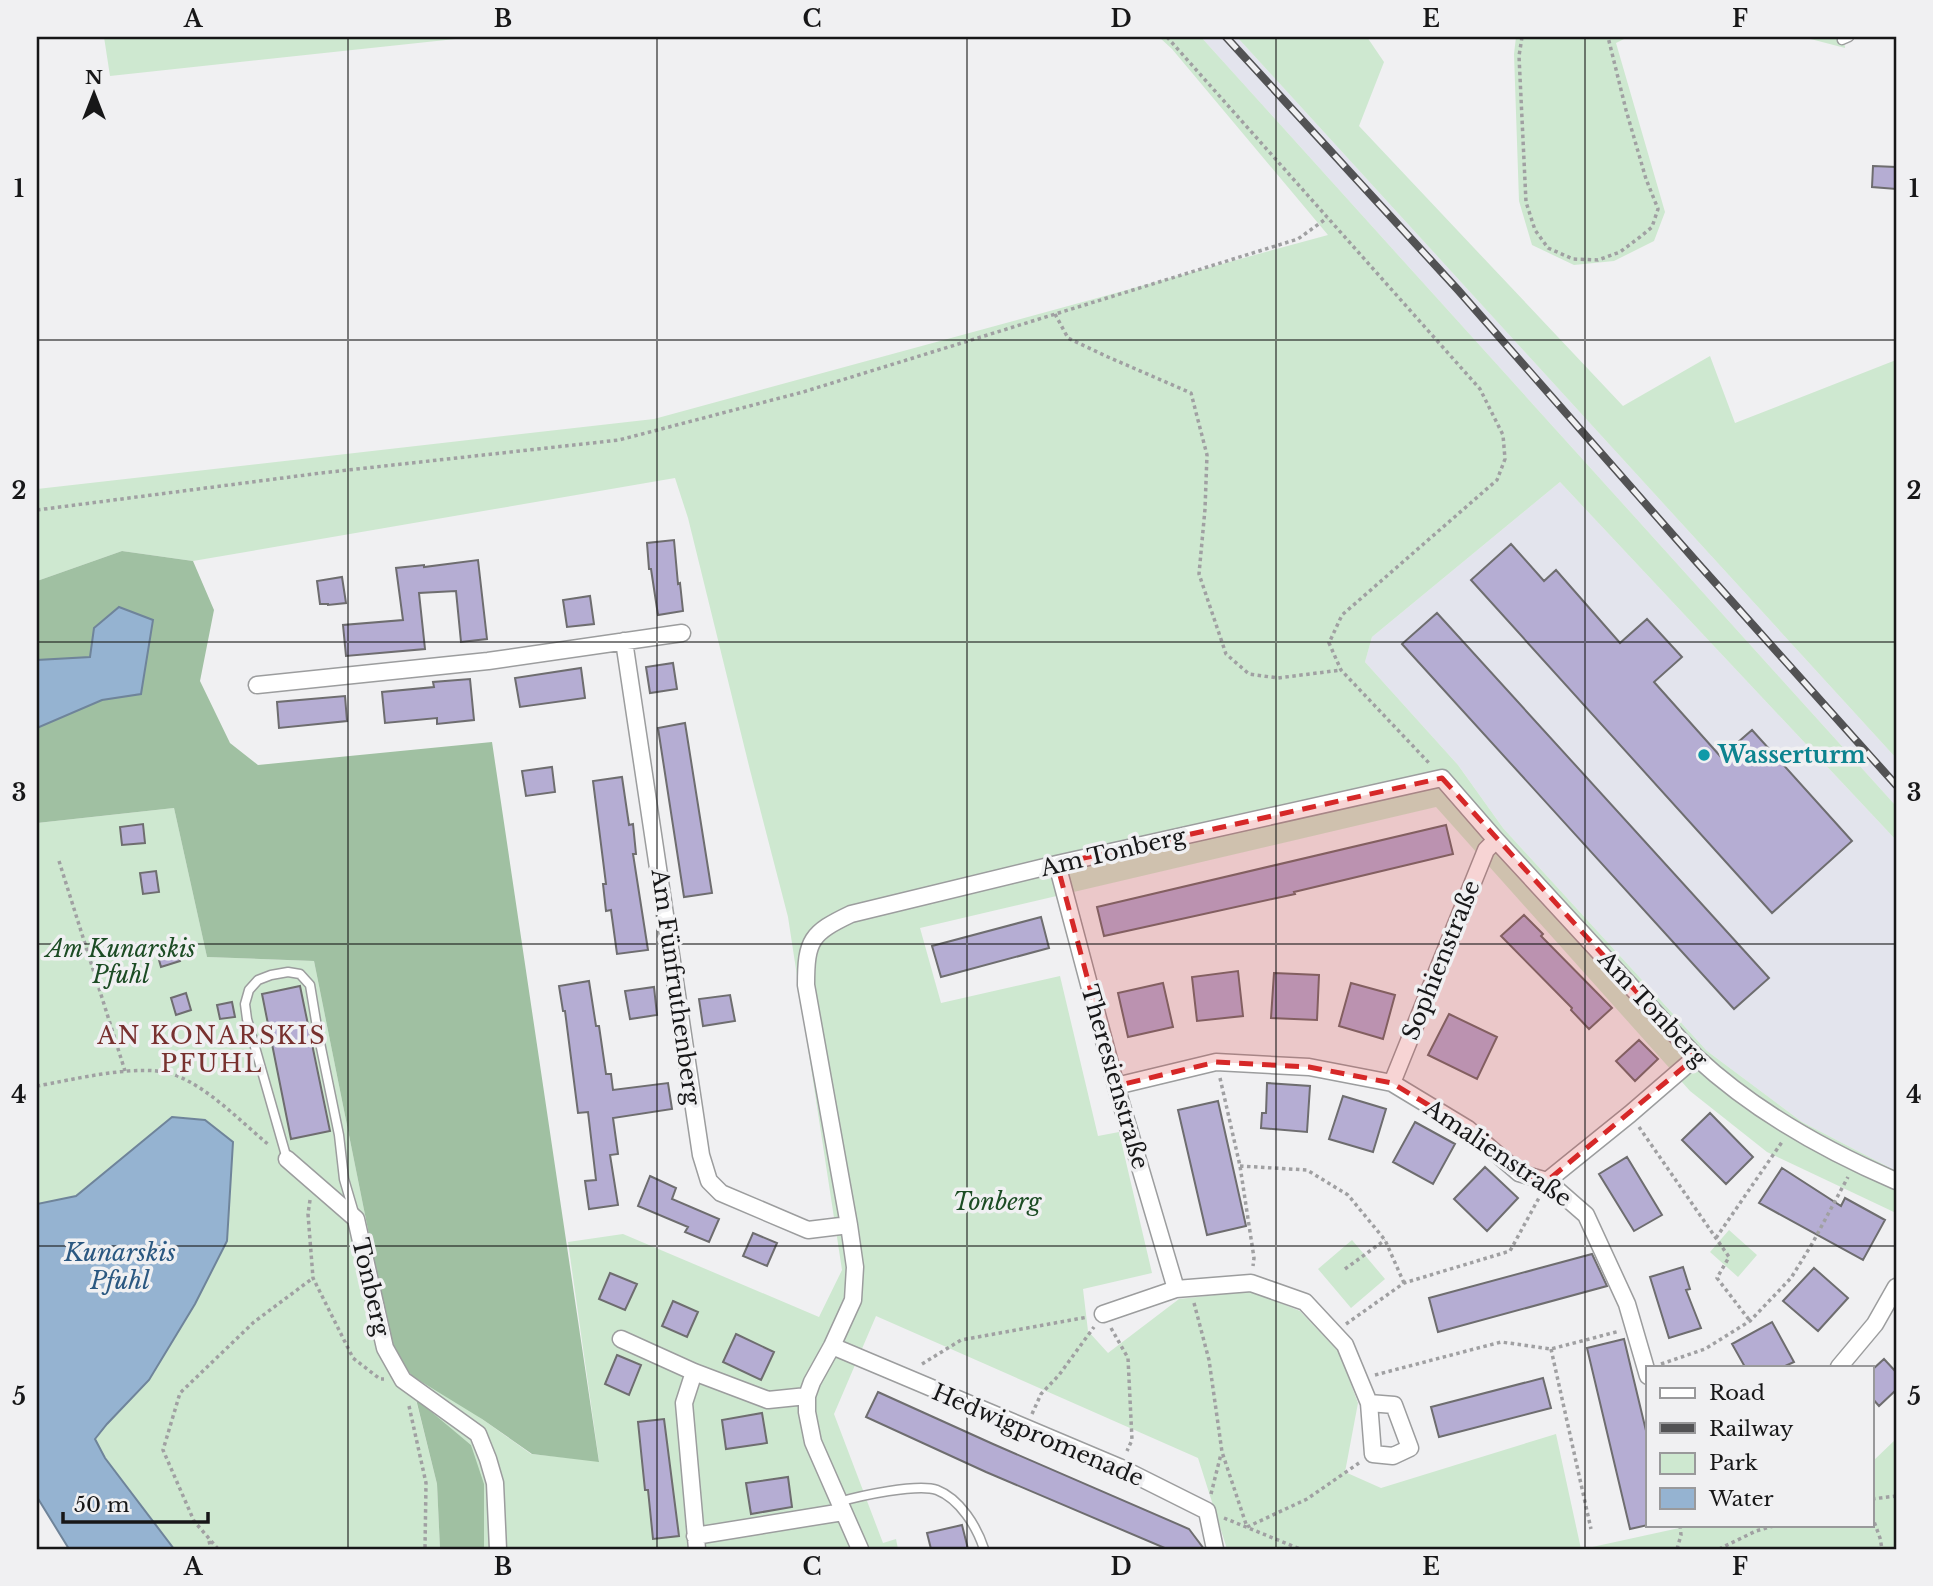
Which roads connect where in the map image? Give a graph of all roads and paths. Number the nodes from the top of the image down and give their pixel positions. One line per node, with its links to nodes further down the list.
1 (1167, 37): 4 (path)
2 (1522, 37): 3 (path)
3 (1608, 37)
4 (1327, 219): 5 (path); 9 (path)
5 (1055, 314): 6 (path); 9 (path)
6 (37, 510)
7 (682, 633): 8 (street)
8 (624, 641): 10 (street); 30 (street, Am Fünfruthenberg)
9 (1341, 670): 11 (path)
10 (257, 685)
11 (1442, 778): 12 (street, Am Tonberg); 14 (street, Am Tonberg)
12 (1496, 840): 15 (street, Am Tonberg); 18 (street, Sophienstraße)
13 (59, 861): 17 (path)
14 (1057, 864): 20 (street, Theresienstraße); 30 (street, Am Tonberg)
15 (1696, 1057): 21 (street); 22 (street, Am Tonberg)
16 (1216, 1062): 18 (street, Amalienstraße); 20 (street, Amalienstraße); 25 (path)
17 (125, 1072): 19 (path); 23 (path)
18 (1392, 1083): 26 (street, Amalienstraße)
19 (37, 1086)
20 (1116, 1086): 38 (street, Theresienstraße)
21 (1630, 1114): 26 (street); 31 (path)
22 (1792, 1128): 24 (street, Am Tonberg); 31 (path)
23 (287, 1159): 28 (street, Tonberg); 29 (lane)
24 (1855, 1163): 27 (street, Am Tonberg); 40 (path)
25 (1240, 1166): 32 (path); 35 (path)
26 (1547, 1181): 36 (path); 41 (street, Amalienstraße)
27 (1896, 1181)
28 (319, 1187): 29 (street, Tonberg); 34 (path)
29 (356, 1219): 52 (street, Tonberg)
30 (849, 1225): 44 (street, Am Tonberg)
31 (1716, 1238): 40 (path)
32 (1385, 1240): 33 (path); 36 (path)
33 (1345, 1269)
34 (313, 1278): 52 (path); 68 (path)
35 (1251, 1283): 38 (street); 42 (street)
36 (1404, 1283): 42 (path)
37 (1896, 1287): 47 (street)
38 (1183, 1288): 39 (street); 56 (path)
39 (1103, 1314): 50 (path); 55 (path); 58 (path)
40 (1750, 1321): 46 (path)
41 (1634, 1328): 45 (path); 48 (street, Amalienstraße)
42 (1333, 1333): 51 (street)
43 (621, 1339): 49 (street)
44 (832, 1346): 50 (street, Hedwigpromenade); 53 (street, Am Tonberg)
45 (1551, 1349): 51 (path); 67 (path)
46 (1655, 1366)
47 (1840, 1366)
48 (1646, 1369)
49 (694, 1372): 53 (street); 69 (street)
50 (903, 1377): 55 (street, Hedwigpromenade)
51 (1360, 1379): 54 (street)
52 (403, 1380): 72 (path); 73 (street, Tonberg)
53 (807, 1396): 61 (street)
54 (1369, 1403): 57 (street); 57 (street)
55 (1026, 1428): 58 (street, Hedwigpromenade)
56 (1222, 1452): 62 (path); 66 (path)
57 (1373, 1454): 66 (path)
58 (1119, 1468): 62 (street, Hedwigpromenade)
59 (1896, 1496): 60 (path)
60 (1874, 1499)
61 (841, 1507): 69 (street); 74 (street); 75 (lane)
62 (1207, 1511): 66 (path); 76 (street)
63 (1874, 1522): 80 (path)
64 (1680, 1526): 78 (path)
65 (1774, 1526): 79 (path)
66 (1247, 1527): 77 (path)
67 (1591, 1529)
68 (209, 1539): 70 (path); 71 (path)
69 (696, 1543)
70 (211, 1549)
71 (218, 1549)
72 (425, 1549)
73 (498, 1549)
74 (860, 1549)
75 (984, 1549)
76 (1215, 1549)
77 (1300, 1549)
78 (1677, 1549)
79 (1719, 1549)
80 (1882, 1549)

